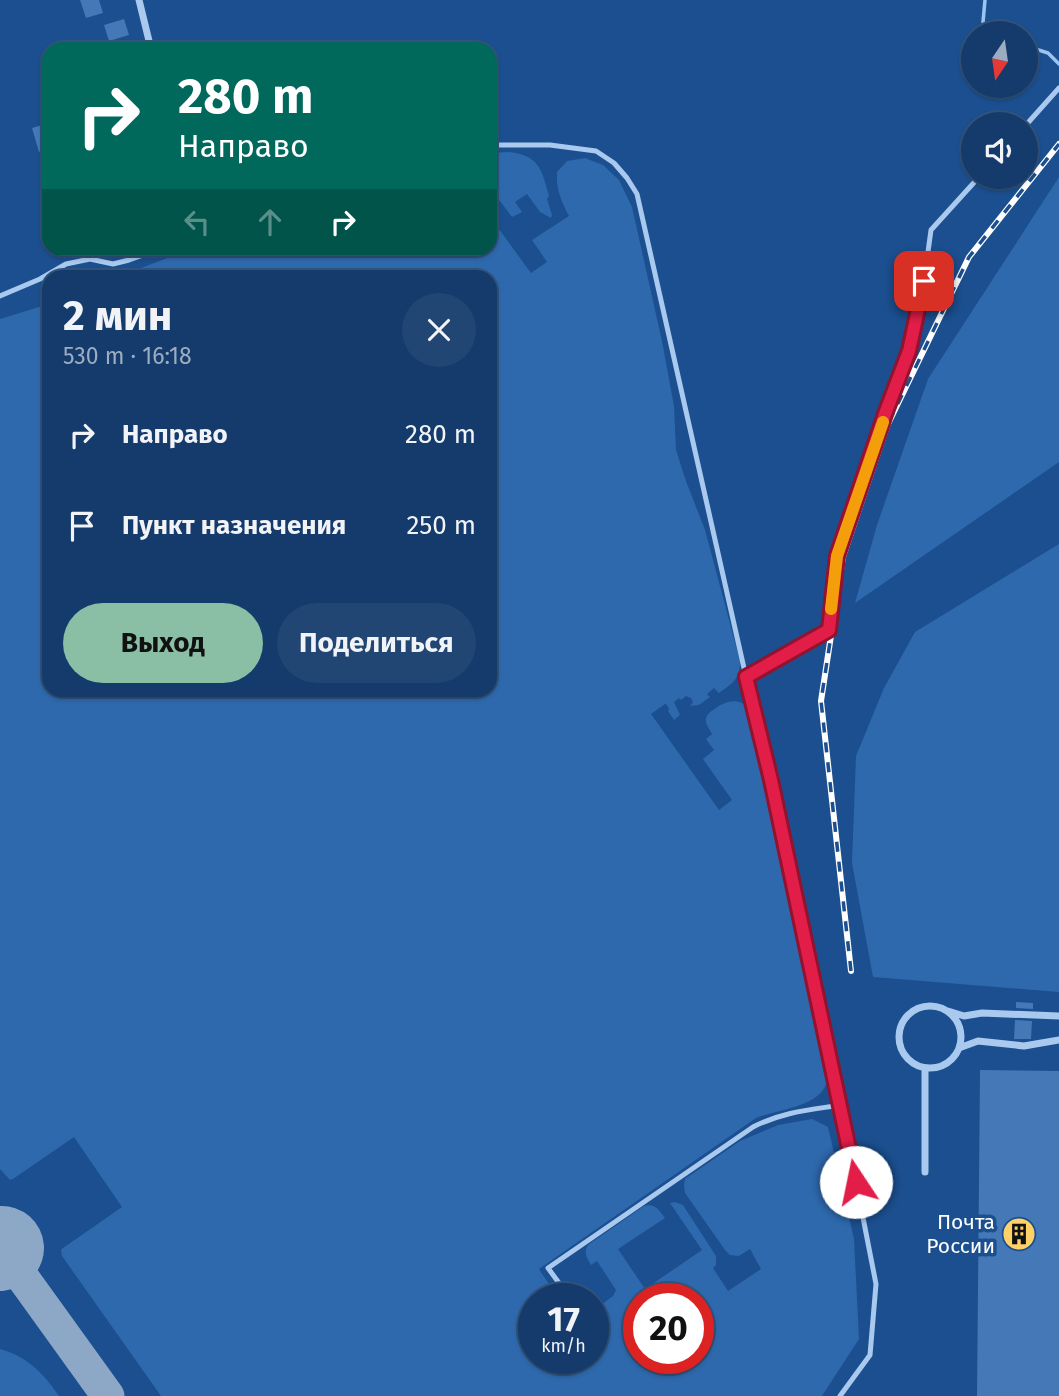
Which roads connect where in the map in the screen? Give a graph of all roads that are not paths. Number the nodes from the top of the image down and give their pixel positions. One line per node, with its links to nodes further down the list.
1 (139, 0): 2 (street)
2 (149, 42)
3 (1059, 88): 4 (lane)
4 (1038, 112)
5 (497, 145): 11 (lane)
6 (968, 189): 11 (lane)
7 (138, 256): 8 (lane)
8 (56, 270)
9 (42, 278): 10 (lane)
10 (0, 296)
11 (746, 677): 17 (lane)
12 (946, 1010): 13 (street); 15 (street); 16 (street)
13 (1059, 1016)
14 (1059, 1040): 15 (street)
15 (959, 1048): 16 (street)
16 (925, 1068): 18 (street)
17 (841, 1105): 19 (lane); 20 (lane)
18 (925, 1172)
19 (559, 1283)
20 (840, 1396)

